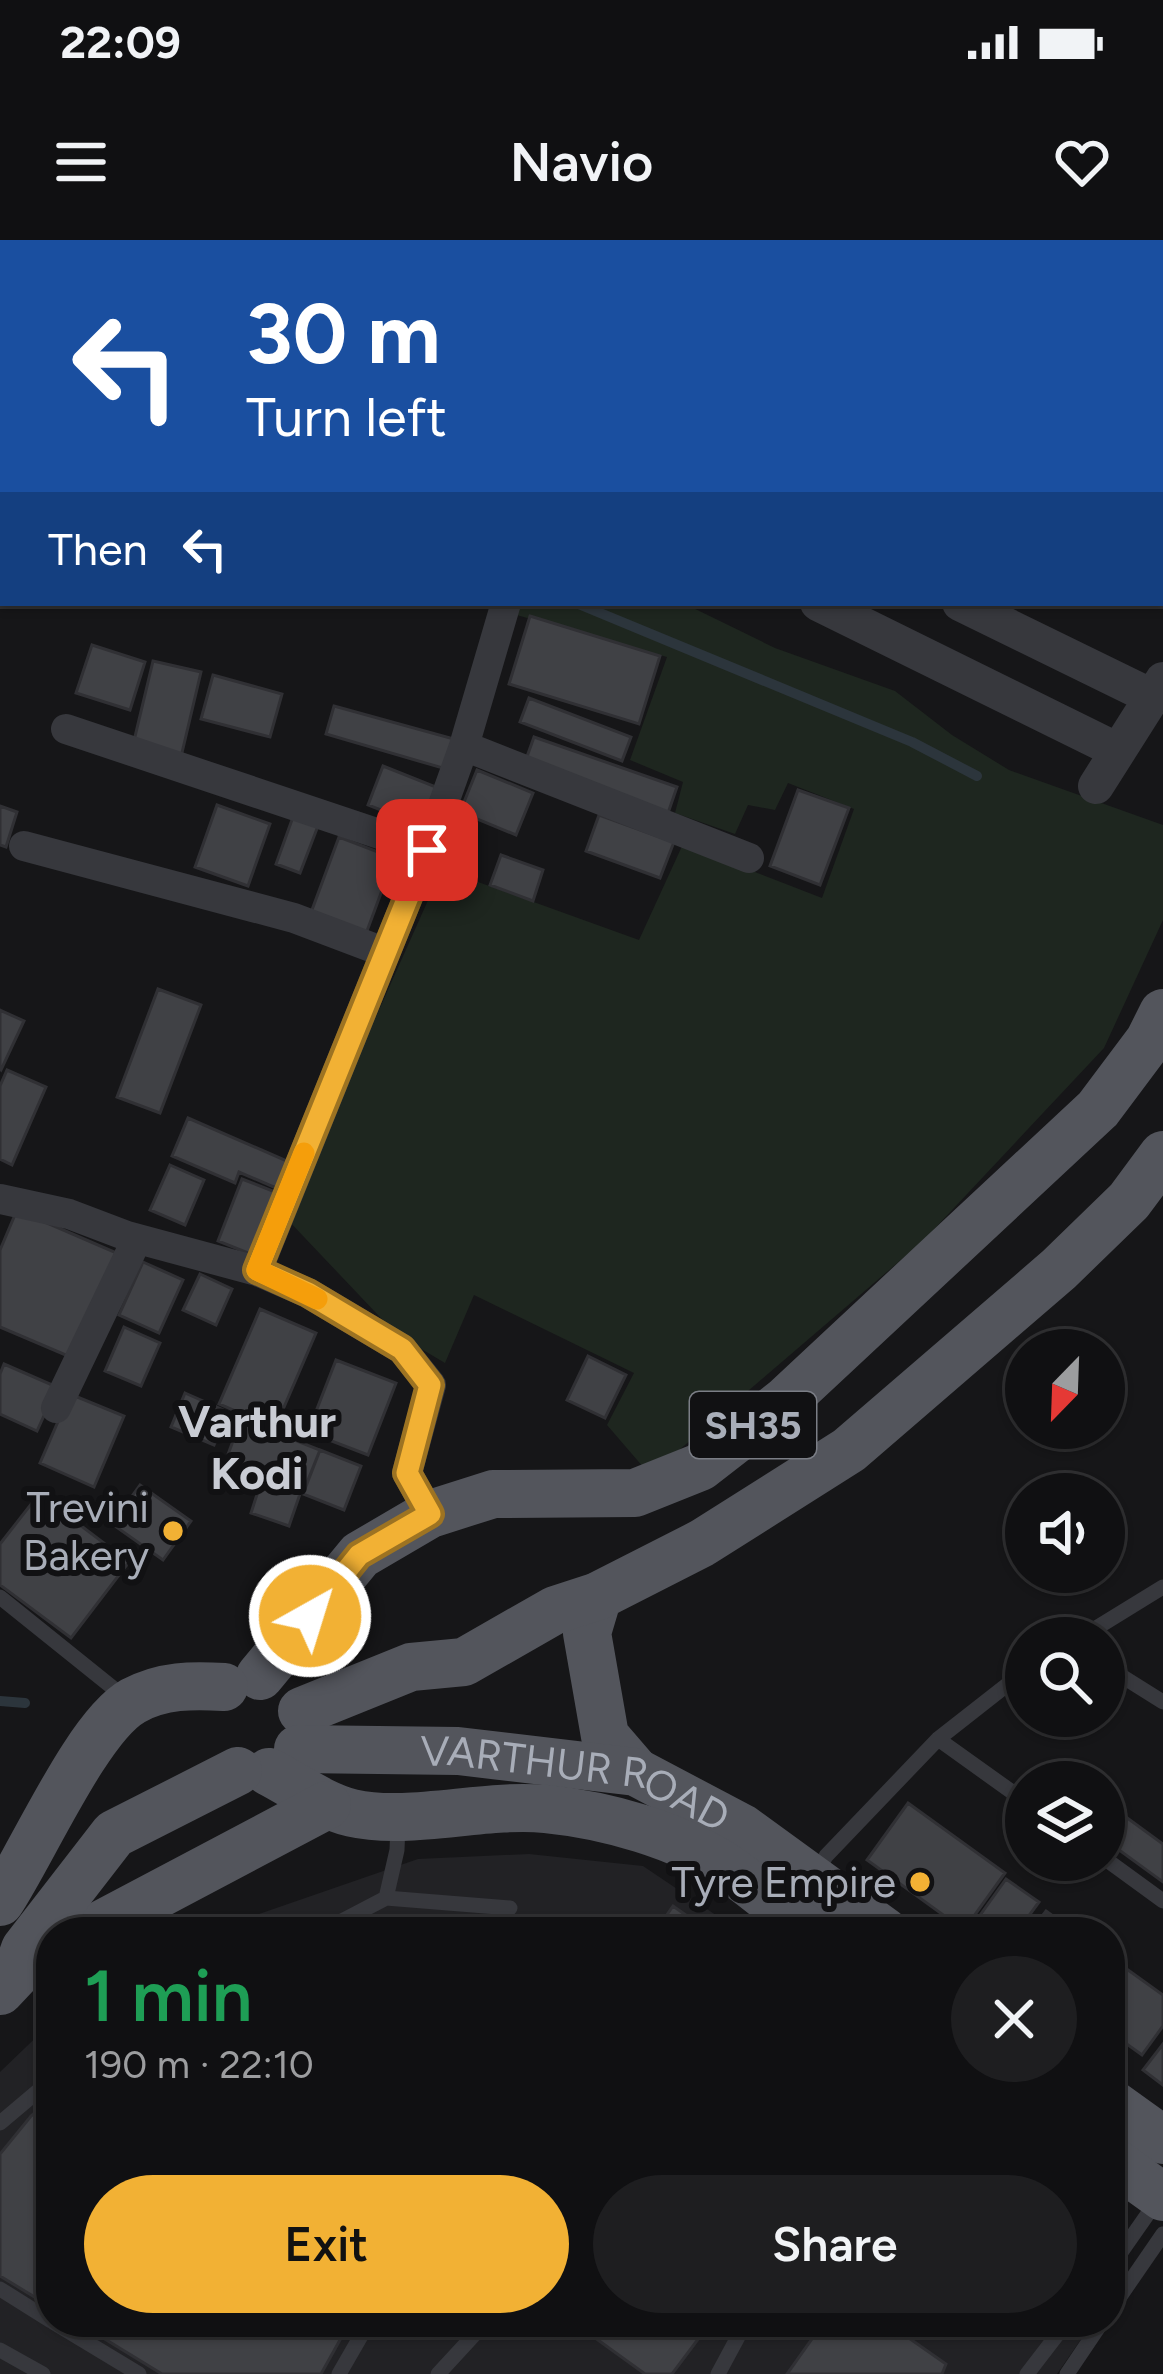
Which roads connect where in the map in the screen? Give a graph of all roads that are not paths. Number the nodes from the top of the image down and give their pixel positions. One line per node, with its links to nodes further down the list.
1 (505, 606): 6 (street)
2 (824, 606): 7 (street)
3 (966, 606): 4 (street)
4 (1158, 689): 7 (street)
5 (66, 729): 10 (street)
6 (464, 746): 10 (street); 11 (street)
7 (1118, 751): 8 (street)
8 (1096, 786)
9 (24, 846): 12 (street)
10 (427, 850): 12 (street)
11 (749, 858)
12 (384, 952): 17 (street)
13 (1163, 1013): 19 (main road, SH35)
14 (1163, 1155): 21 (main road, SH35)
15 (2, 1205): 16 (street)
16 (137, 1239): 17 (street); 18 (street)
17 (257, 1270): 20 (street)
18 (56, 1408)
19 (700, 1467): 20 (main road, SH35); 21 (main road)
20 (430, 1514): 27 (main road, SH35)
21 (732, 1521): 23 (main road, SH35)
22 (1163, 1587): 25 (lane)
23 (598, 1596): 32 (main road, SH35); 33 (main road)
24 (0, 1597): 29 (lane)
25 (1114, 1617)
26 (1125, 1678): 30 (lane)
27 (242, 1682): 29 (main road); 32 (main road); 32 (main road, SH35)
28 (1005, 1686): 31 (lane)
29 (131, 1702): 41 (main road)
30 (1163, 1702)
31 (938, 1739): 34 (lane); 38 (lane)
32 (277, 1751): 33 (main road, VARTHUR ROAD); 35 (main road, VARTHUR ROAD); 43 (main road, SH35)
33 (636, 1772): 38 (main road, VARTHUR ROAD)
34 (1005, 1787)
35 (327, 1805): 36 (main road, VARTHUR ROAD); 44 (main road)
36 (398, 1815): 39 (lane); 46 (main road, VARTHUR ROAD)
37 (1125, 1873): 40 (lane)
38 (814, 1878): 47 (main road, VARTHUR ROAD)
39 (386, 1898): 42 (lane); 45 (lane)
40 (1163, 1901)
41 (0, 1902)
42 (511, 1907)
43 (50, 1917)
44 (115, 1917)
45 (350, 1917)
46 (790, 1917)
47 (865, 1917)
48 (36, 1935): 49 (main road, SH35)
49 (22, 1973)
50 (36, 2093): 52 (lane)
51 (1125, 2113): 53 (main road)
52 (0, 2123)
53 (1163, 2140)
54 (1125, 2173): 55 (main road)
55 (1162, 2209): 56 (lane); 57 (lane)
56 (1125, 2251)
57 (1125, 2282)
58 (0, 2290): 59 (lane)
59 (36, 2311)
60 (78, 2337): 68 (lane)
61 (360, 2337): 69 (lane)
62 (472, 2337): 70 (lane)
63 (738, 2337): 71 (lane)
64 (1055, 2337): 72 (lane)
65 (1092, 2337): 73 (lane)
66 (0, 2350): 67 (lane)
67 (43, 2374)
68 (139, 2374)
69 (339, 2374)
70 (438, 2374)
71 (718, 2374)
72 (1027, 2374)
73 (1067, 2374)

